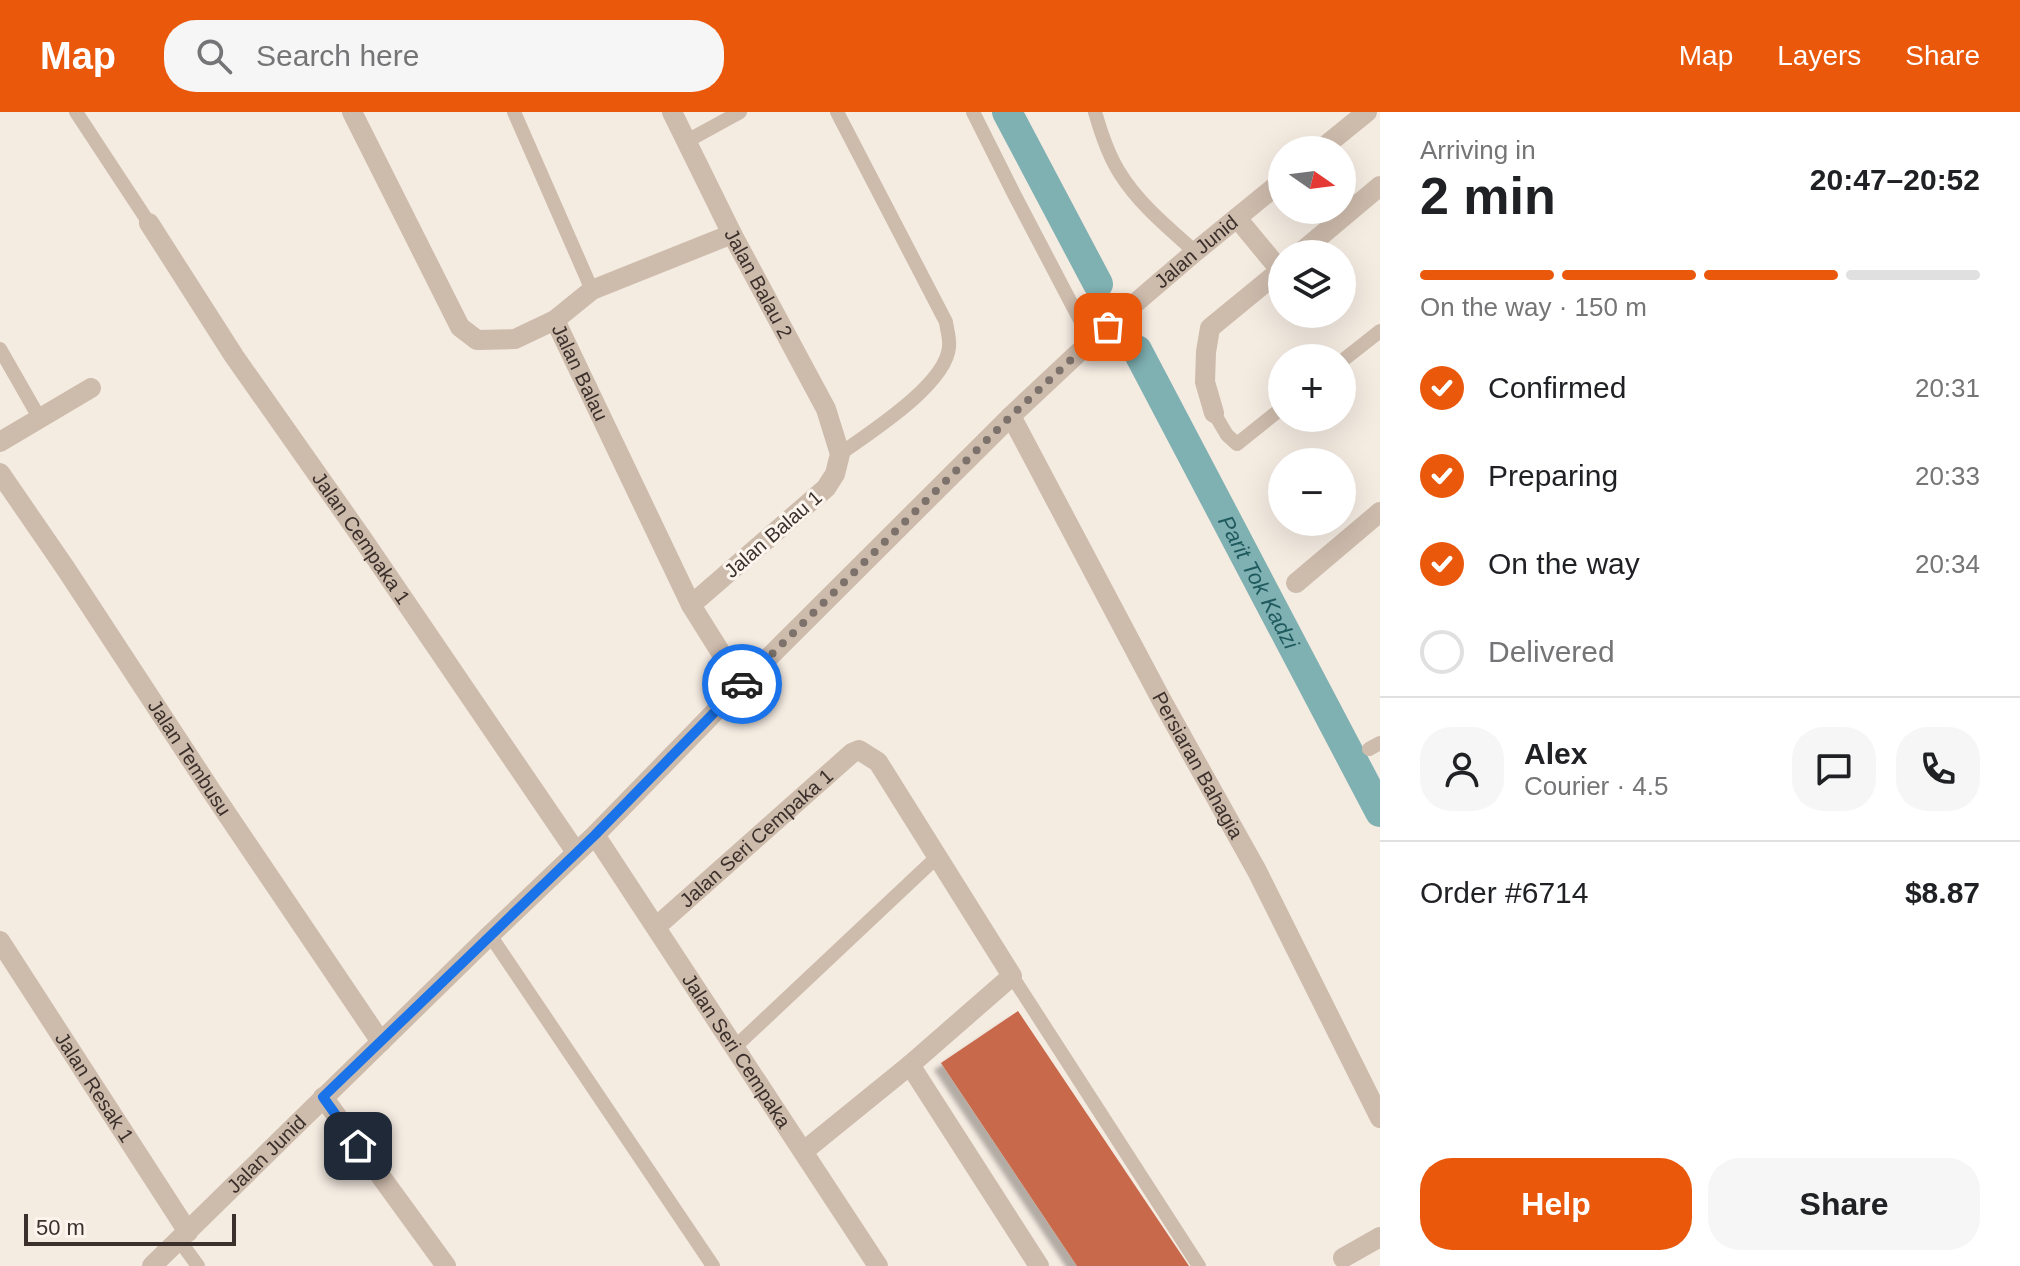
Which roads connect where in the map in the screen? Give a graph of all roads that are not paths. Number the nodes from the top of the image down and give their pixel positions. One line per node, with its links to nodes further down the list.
1 (76, 112): 14 (lane)
2 (352, 112): 22 (street, Jalan Balau)
3 (514, 112): 21 (lane)
4 (672, 112): 11 (street, Jalan Balau 2)
5 (740, 112): 11 (lane)
6 (837, 112): 33 (lane)
7 (973, 112): 24 (lane)
8 (1095, 112): 18 (lane)
9 (1367, 112): 10 (street)
10 (1337, 136)
11 (687, 141): 16 (street, Jalan Balau 2)
12 (1380, 186): 17 (street)
13 (1268, 196): 15 (street, Jalan Junid)
14 (149, 223): 40 (street, Jalan Cempaka 1)
15 (1242, 224): 18 (street, Jalan Junid); 19 (street)
16 (732, 234): 21 (street); 33 (street, Jalan Balau 2)
17 (1316, 240)
18 (1195, 252): 24 (street, Jalan Junid)
19 (1268, 256)
20 (1268, 280): 28 (street)
21 (592, 290): 22 (street)
22 (555, 320): 37 (street, Jalan Balau)
23 (1380, 331): 26 (lane)
24 (1091, 341): 29 (street, Jalan Junid)
25 (0, 349): 30 (lane)
26 (1356, 350)
27 (91, 388): 30 (street)
28 (1214, 413): 31 (lane)
29 (1011, 416): 38 (street, Jalan Junid); 50 (street, Persiaran Bahagia)
30 (40, 419): 32 (street)
31 (1268, 419)
32 (0, 442)
33 (840, 454): 37 (street, Jalan Balau 1)
34 (0, 473): 46 (street, Jalan Tembusu)
35 (1380, 512): 36 (street)
36 (1296, 583)
37 (691, 605): 38 (street, Jalan Balau)
38 (741, 685): 39 (street, Jalan Junid)
39 (595, 835): 40 (street, Jalan Junid); 42 (street, Jalan Seri Cempaka)
40 (576, 852): 43 (street, Jalan Junid)
41 (937, 857): 42 (street, Jalan Seri Cempaka 1); 45 (street); 47 (lane)
42 (656, 927): 47 (street, Jalan Seri Cempaka)
43 (490, 935): 46 (street, Jalan Junid); 58 (lane)
44 (0, 941): 52 (street, Jalan Resak 1)
45 (1012, 976): 48 (street); 61 (lane)
46 (381, 1042): 49 (street, Jalan Junid)
47 (735, 1047): 51 (street, Jalan Seri Cempaka)
48 (910, 1065): 51 (street); 60 (street)
49 (323, 1097): 52 (street, Jalan Junid); 57 (street)
50 (1380, 1118)
51 (804, 1151): 59 (street, Jalan Seri Cempaka)
52 (183, 1236): 55 (street, Jalan Junid); 56 (lane)
53 (1380, 1237): 54 (street)
54 (1343, 1258)
55 (152, 1266)
56 (198, 1266)
57 (446, 1266)
58 (713, 1266)
59 (878, 1266)
60 (1039, 1266)
61 (1199, 1266)

